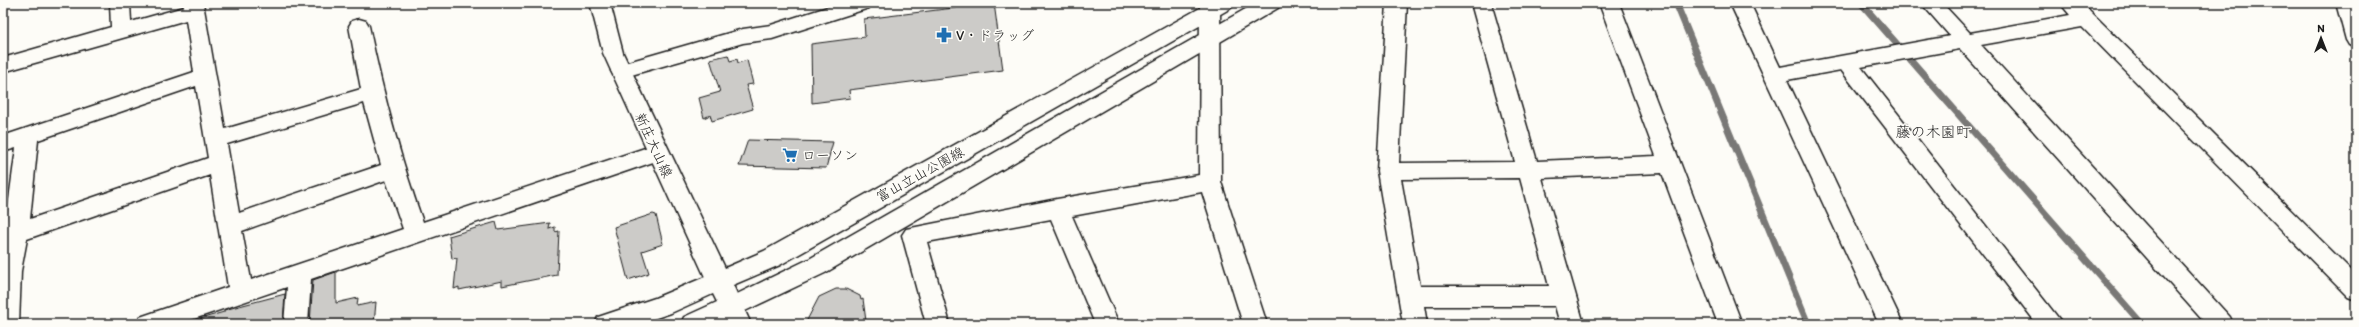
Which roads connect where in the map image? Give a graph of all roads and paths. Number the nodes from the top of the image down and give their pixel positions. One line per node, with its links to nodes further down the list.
1 (120, 3): 16 (street)
2 (600, 3): 22 (street, 新庄大山線)
3 (862, 3): 22 (street)
4 (1271, 3): 17 (street, 富山立山公園線)
5 (1397, 3): 34 (street)
6 (1481, 3): 33 (street)
7 (1609, 3): 31 (street)
8 (1740, 3): 24 (street)
9 (1931, 3): 18 (street)
10 (2070, 3): 14 (street)
11 (2346, 3): 19 (street)
12 (1215, 6): 17 (street); 41 (street, 富山立山公園線)
13 (193, 7): 16 (street); 23 (street)
14 (2086, 19): 18 (street); 42 (street)
15 (359, 26): 25 (street)
16 (122, 32): 21 (street)
17 (1210, 38): 35 (street); 46 (street, 富山立山公園線)
18 (1965, 40): 20 (street); 60 (street)
19 (2356, 40)
20 (1846, 62): 24 (street); 59 (street)
21 (3, 66)
22 (621, 71): 29 (street, 新庄大山線)
23 (204, 76): 26 (street); 27 (street)
24 (1774, 76): 58 (street)
25 (372, 93): 27 (street); 32 (street)
26 (28, 137): 28 (street); 38 (street)
27 (214, 140): 30 (street)
28 (3, 144)
29 (657, 152): 39 (street); 41 (street, 新庄大山線)
30 (219, 163): 37 (street); 38 (street)
31 (1670, 164): 33 (street); 57 (street)
32 (393, 169): 37 (street); 39 (street)
33 (1529, 170): 34 (street); 45 (street)
34 (1388, 172): 44 (street)
35 (1210, 182): 36 (street); 54 (street)
36 (1057, 208): 52 (street); 53 (street)
37 (229, 226): 43 (street)
38 (17, 233): 47 (street)
39 (416, 234): 40 (street)
40 (300, 273): 43 (street); 49 (street)
41 (720, 282): 46 (street, 新庄大山線); 50 (street, 富山立山公園線)
42 (2356, 290)
43 (241, 293): 48 (street)
44 (1410, 296): 45 (street); 55 (street)
45 (1564, 296): 56 (street)
46 (735, 316): 51 (street, 富山立山公園線)
47 (7, 324)
48 (149, 324)
49 (296, 324)
50 (607, 324)
51 (693, 324)
52 (938, 324)
53 (1107, 324)
54 (1255, 324)
55 (1415, 324)
56 (1572, 324)
57 (1730, 324)
58 (1891, 324)
59 (2051, 324)
60 (2221, 324)

